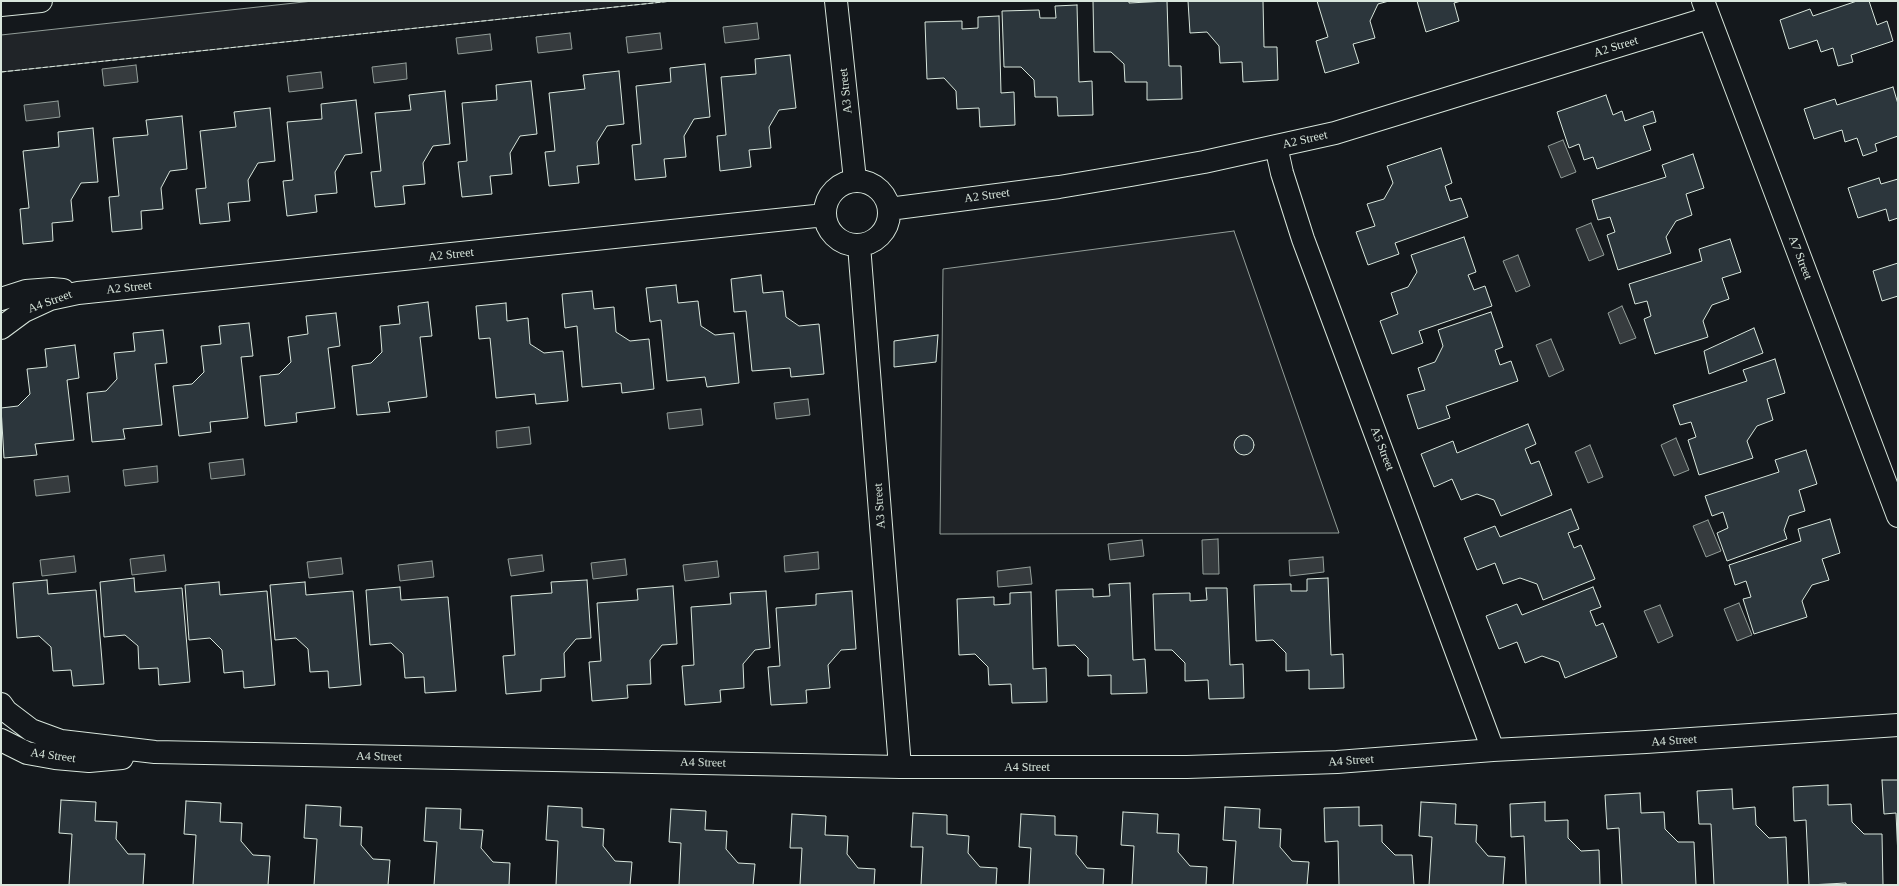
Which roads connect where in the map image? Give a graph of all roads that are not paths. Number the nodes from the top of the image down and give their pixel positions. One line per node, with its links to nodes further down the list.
1 (41, 1): 3 (street)
2 (836, 1): 6 (street, A3 Street)
3 (1, 5)
4 (1706, 9): 5 (street, A2 Street); 13 (street, A7 Street)
5 (1276, 146): 7 (street, A2 Street); 17 (street, A5 Street)
6 (855, 180): 7 (street); 8 (street)
7 (889, 209): 9 (street)
8 (825, 216): 9 (street); 10 (street, A2 Street)
9 (859, 245): 19 (street, A3 Street)
10 (78, 293): 11 (street, A4 Street); 12 (street, A4 Street)
11 (1, 299)
12 (1, 328)
13 (1898, 516)
14 (1, 704): 18 (street, A4 Street)
15 (1898, 725): 17 (street, A4 Street)
16 (1, 740): 18 (street, A4 Street)
17 (1494, 750): 19 (street, A4 Street)
18 (155, 752): 19 (street, A4 Street)
19 (900, 768)

